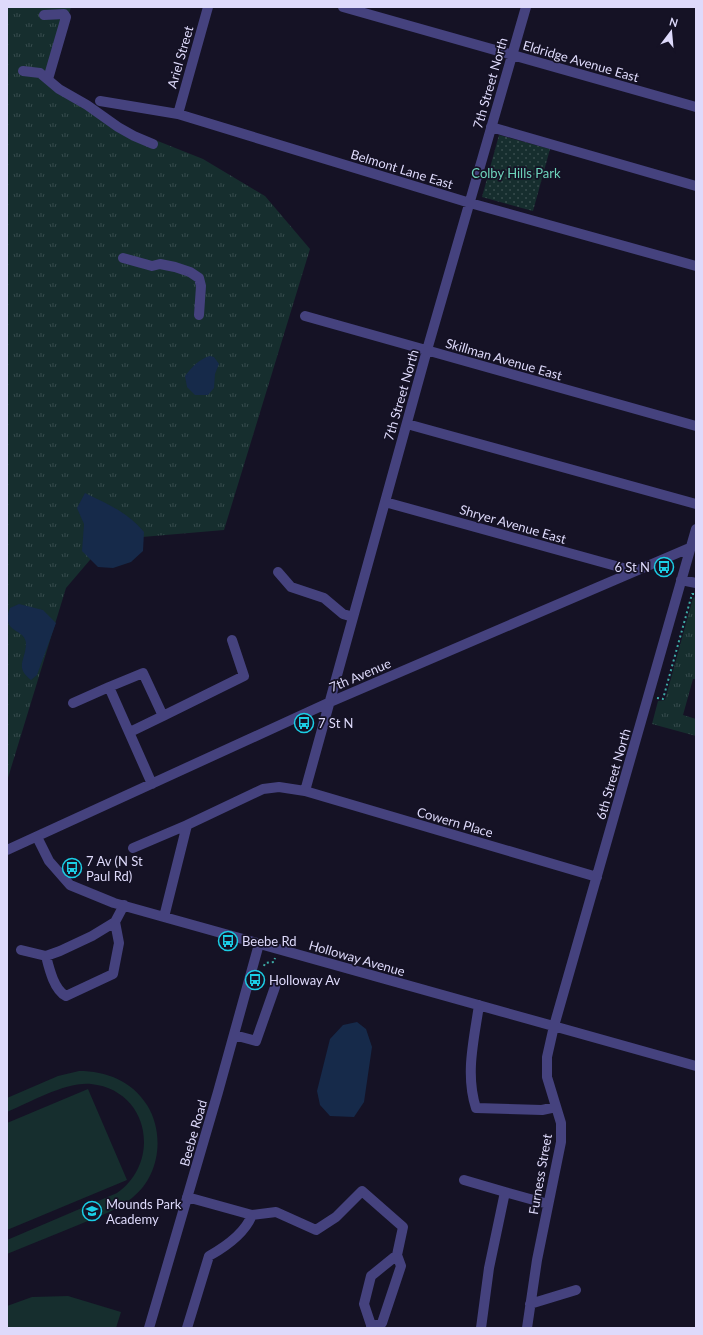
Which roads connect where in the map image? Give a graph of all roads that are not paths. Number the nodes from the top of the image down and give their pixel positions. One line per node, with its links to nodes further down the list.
1 (208, 7): 10 (street, Ariel Street)
2 (343, 7): 5 (street, Eldridge Avenue East)
3 (526, 7): 5 (street, 7th Street North)
4 (44, 16): 7 (street)
5 (512, 55): 9 (street, Eldridge Avenue East); 11 (street, 7th Street North)
6 (23, 71): 7 (street)
7 (48, 79): 12 (street)
8 (100, 100): 10 (street, Belmont Lane East)
9 (696, 107)
10 (178, 114): 14 (street, Belmont Lane East)
11 (491, 127): 13 (street); 14 (street, 7th Street North)
12 (153, 144)
13 (696, 186)
14 (470, 203): 16 (street, Belmont Lane East); 19 (street, 7th Street North)
15 (123, 258): 17 (street)
16 (696, 266)
17 (199, 315)
18 (305, 316): 19 (street, Skillman Avenue East)
19 (427, 350): 20 (street, 7th Street North); 21 (street, Skillman Avenue East)
20 (406, 424): 22 (street, 7th Street North); 23 (street)
21 (696, 426)
22 (385, 502): 26 (street, Shryer Avenue East); 30 (street, 7th Street North)
23 (696, 504)
24 (696, 529): 25 (street, 6th Street North)
25 (693, 546): 26 (street, 7th Avenue); 28 (street, 6th Street North)
26 (634, 571): 34 (street, 7th Avenue)
27 (278, 572): 30 (street)
28 (681, 580): 29 (street); 43 (street, 6th Street North)
29 (696, 583)
30 (353, 616): 34 (street, 7th Street North)
31 (232, 640): 35 (street)
32 (109, 687): 33 (street); 35 (street); 36 (street)
33 (73, 702)
34 (328, 703): 37 (street, 7th Avenue); 38 (street, 7th Street North)
35 (163, 716): 36 (street)
36 (130, 732): 37 (street)
37 (152, 784): 40 (street, 7th Avenue)
38 (305, 791): 39 (street, Cowern Place); 43 (street, Cowern Place)
39 (187, 825): 41 (street, Cowern Place); 45 (street)
40 (37, 837): 42 (street, 7th Avenue); 44 (street, Holloway Avenue)
41 (133, 848)
42 (7, 850)
43 (597, 877): 52 (street, 6th Street North)
44 (124, 905): 45 (street, Holloway Avenue); 46 (street)
45 (164, 917): 47 (street, Holloway Avenue)
46 (115, 922): 49 (street); 49 (street)
47 (259, 944): 51 (street, Holloway Avenue); 53 (street, Beebe Road)
48 (21, 950): 49 (street)
49 (46, 956)
50 (275, 987): 53 (street)
51 (479, 1005): 52 (street, Holloway Avenue); 55 (street)
52 (554, 1026): 54 (street, Holloway Avenue); 55 (street, Furness Street)
53 (234, 1035): 58 (street, Beebe Road)
54 (696, 1066)
55 (556, 1107): 59 (street, Furness Street)
56 (464, 1180): 57 (street)
57 (505, 1192): 59 (street); 67 (street)
58 (187, 1197): 60 (street); 64 (street, Beebe Road)
59 (548, 1204): 63 (street, Furness Street)
60 (252, 1215): 61 (street); 65 (street)
61 (396, 1255): 66 (street); 66 (street)
62 (576, 1290): 63 (street)
63 (530, 1304): 68 (street, Furness Street)
64 (149, 1328)
65 (187, 1328)
66 (371, 1328)
67 (481, 1328)
68 (527, 1328)

